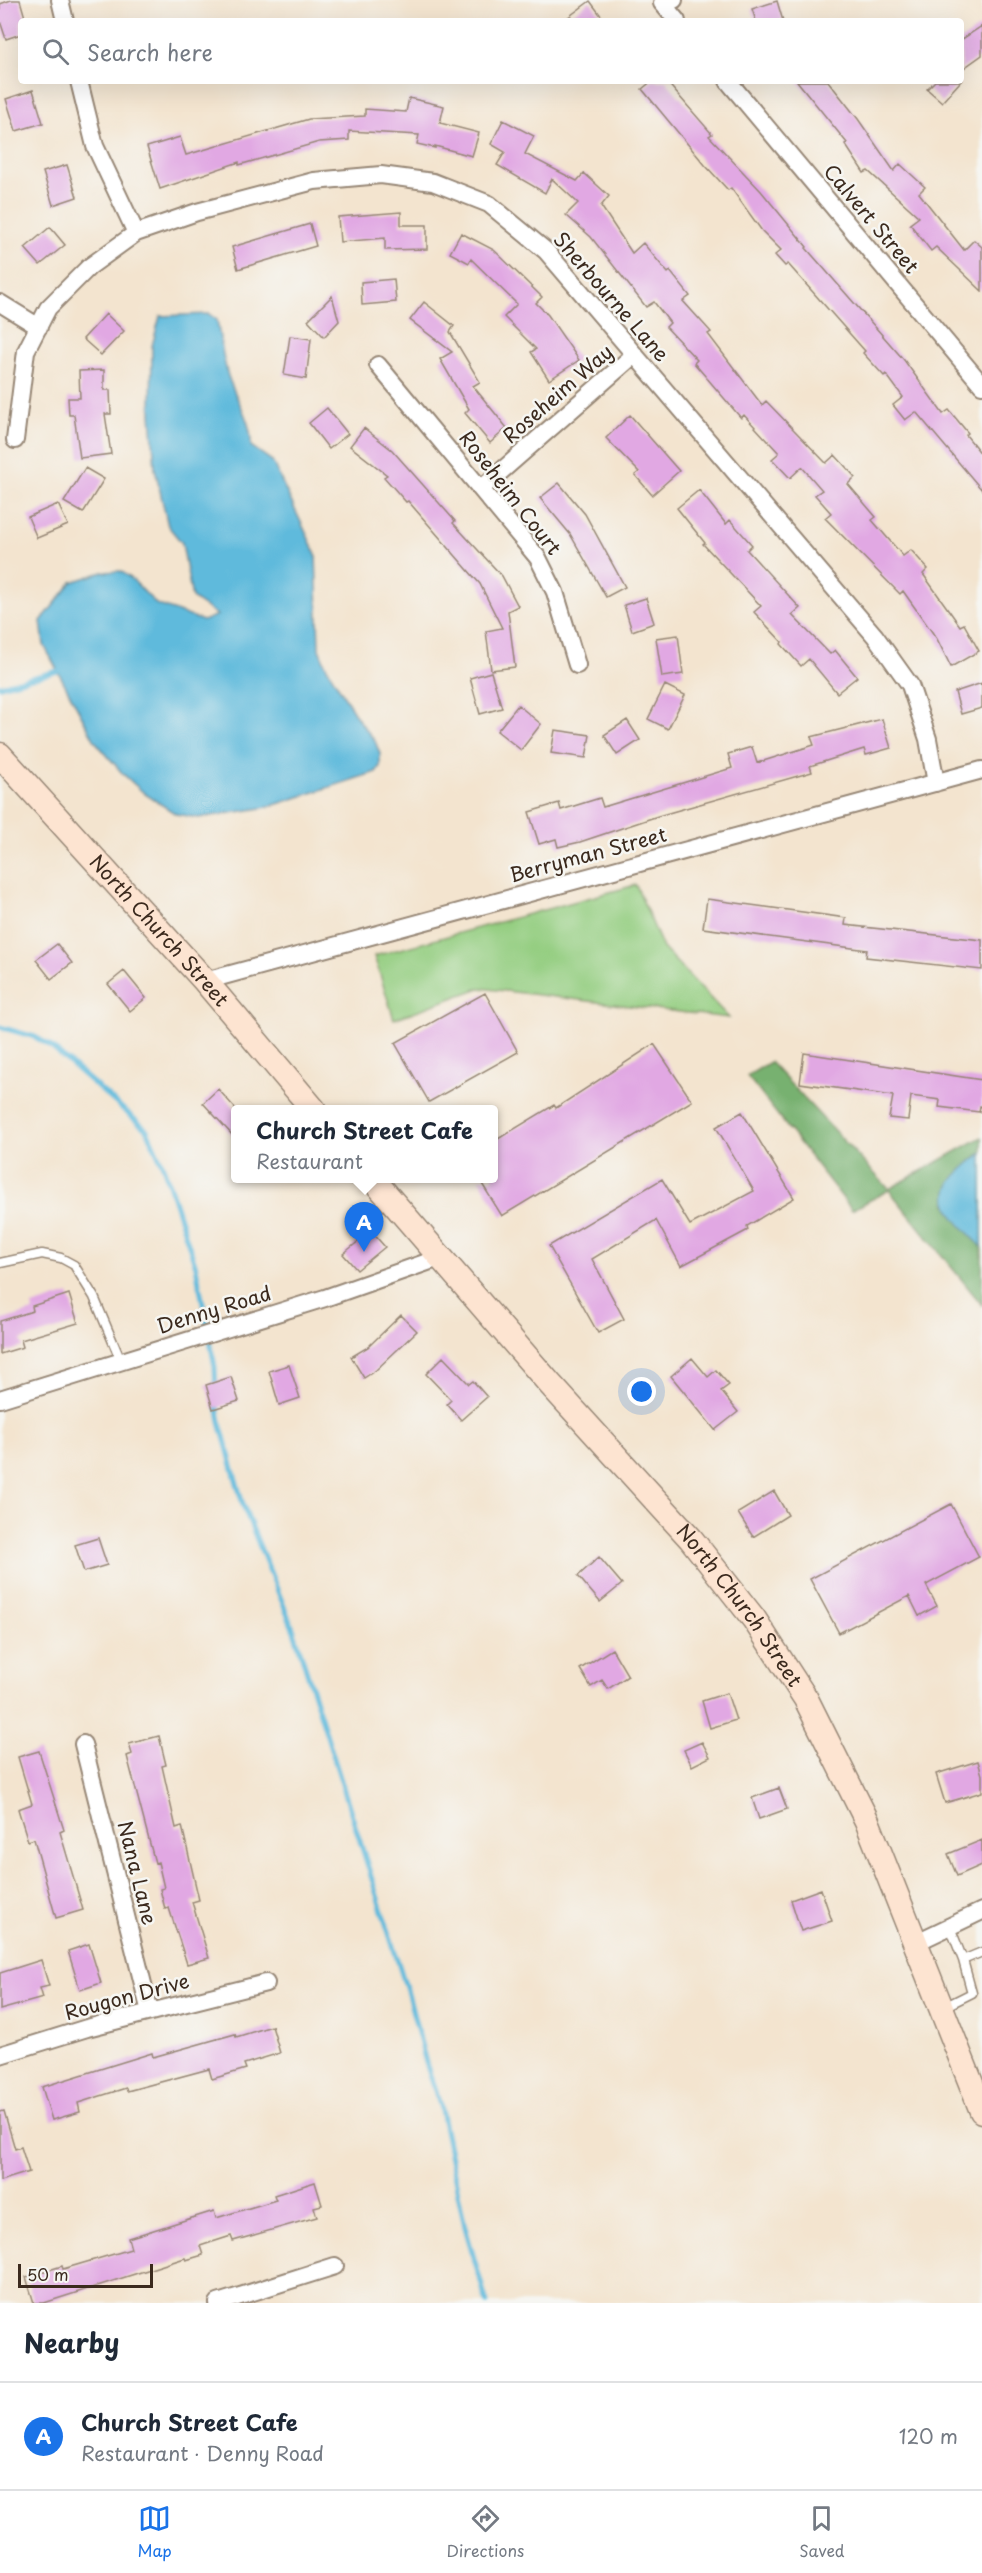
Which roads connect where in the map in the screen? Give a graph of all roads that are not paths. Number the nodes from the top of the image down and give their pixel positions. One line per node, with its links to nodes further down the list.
1 (60, 0): 3 (street)
2 (668, 2): 4 (street)
3 (64, 18)
4 (676, 18)
5 (80, 84): 7 (street)
6 (731, 84): 12 (street, Calvert Street)
7 (136, 233): 9 (street, Sherbourne Lane); 10 (street, Sherbourne Lane)
8 (0, 303): 9 (street)
9 (39, 327): 13 (street, Sherbourne Lane)
10 (634, 355): 14 (street, Roseheim Way); 18 (street, Sherbourne Lane)
11 (378, 365): 14 (street, Roseheim Court)
12 (982, 385)
13 (15, 440)
14 (482, 488): 15 (street, Roseheim Court)
15 (577, 665)
16 (0, 755): 19 (main road, North Church Street)
17 (982, 770): 18 (street, Berryman Street)
18 (936, 783): 19 (street, Berryman Street)
19 (205, 981): 20 (main road, North Church Street)
20 (310, 1105)
21 (375, 1183): 22 (main road, North Church Street)
22 (439, 1258): 24 (street, Denny Road); 29 (main road, North Church Street)
23 (0, 1263): 24 (lane)
24 (121, 1361): 25 (street, Denny Road)
25 (0, 1399)
26 (83, 1744): 36 (street, Nana Lane)
27 (982, 1911): 28 (street)
28 (950, 1927): 29 (street); 31 (lane)
29 (915, 1943): 35 (main road, North Church Street)
30 (982, 1952): 31 (lane)
31 (963, 1960): 34 (lane)
32 (266, 1983): 36 (street, Rougon Drive)
33 (982, 1989): 34 (lane)
34 (972, 1993): 35 (lane)
35 (941, 2008): 38 (main road, North Church Street)
36 (150, 2012): 37 (street, Rougon Drive)
37 (0, 2055)
38 (982, 2111)
39 (335, 2266): 40 (street)
40 (218, 2303)

